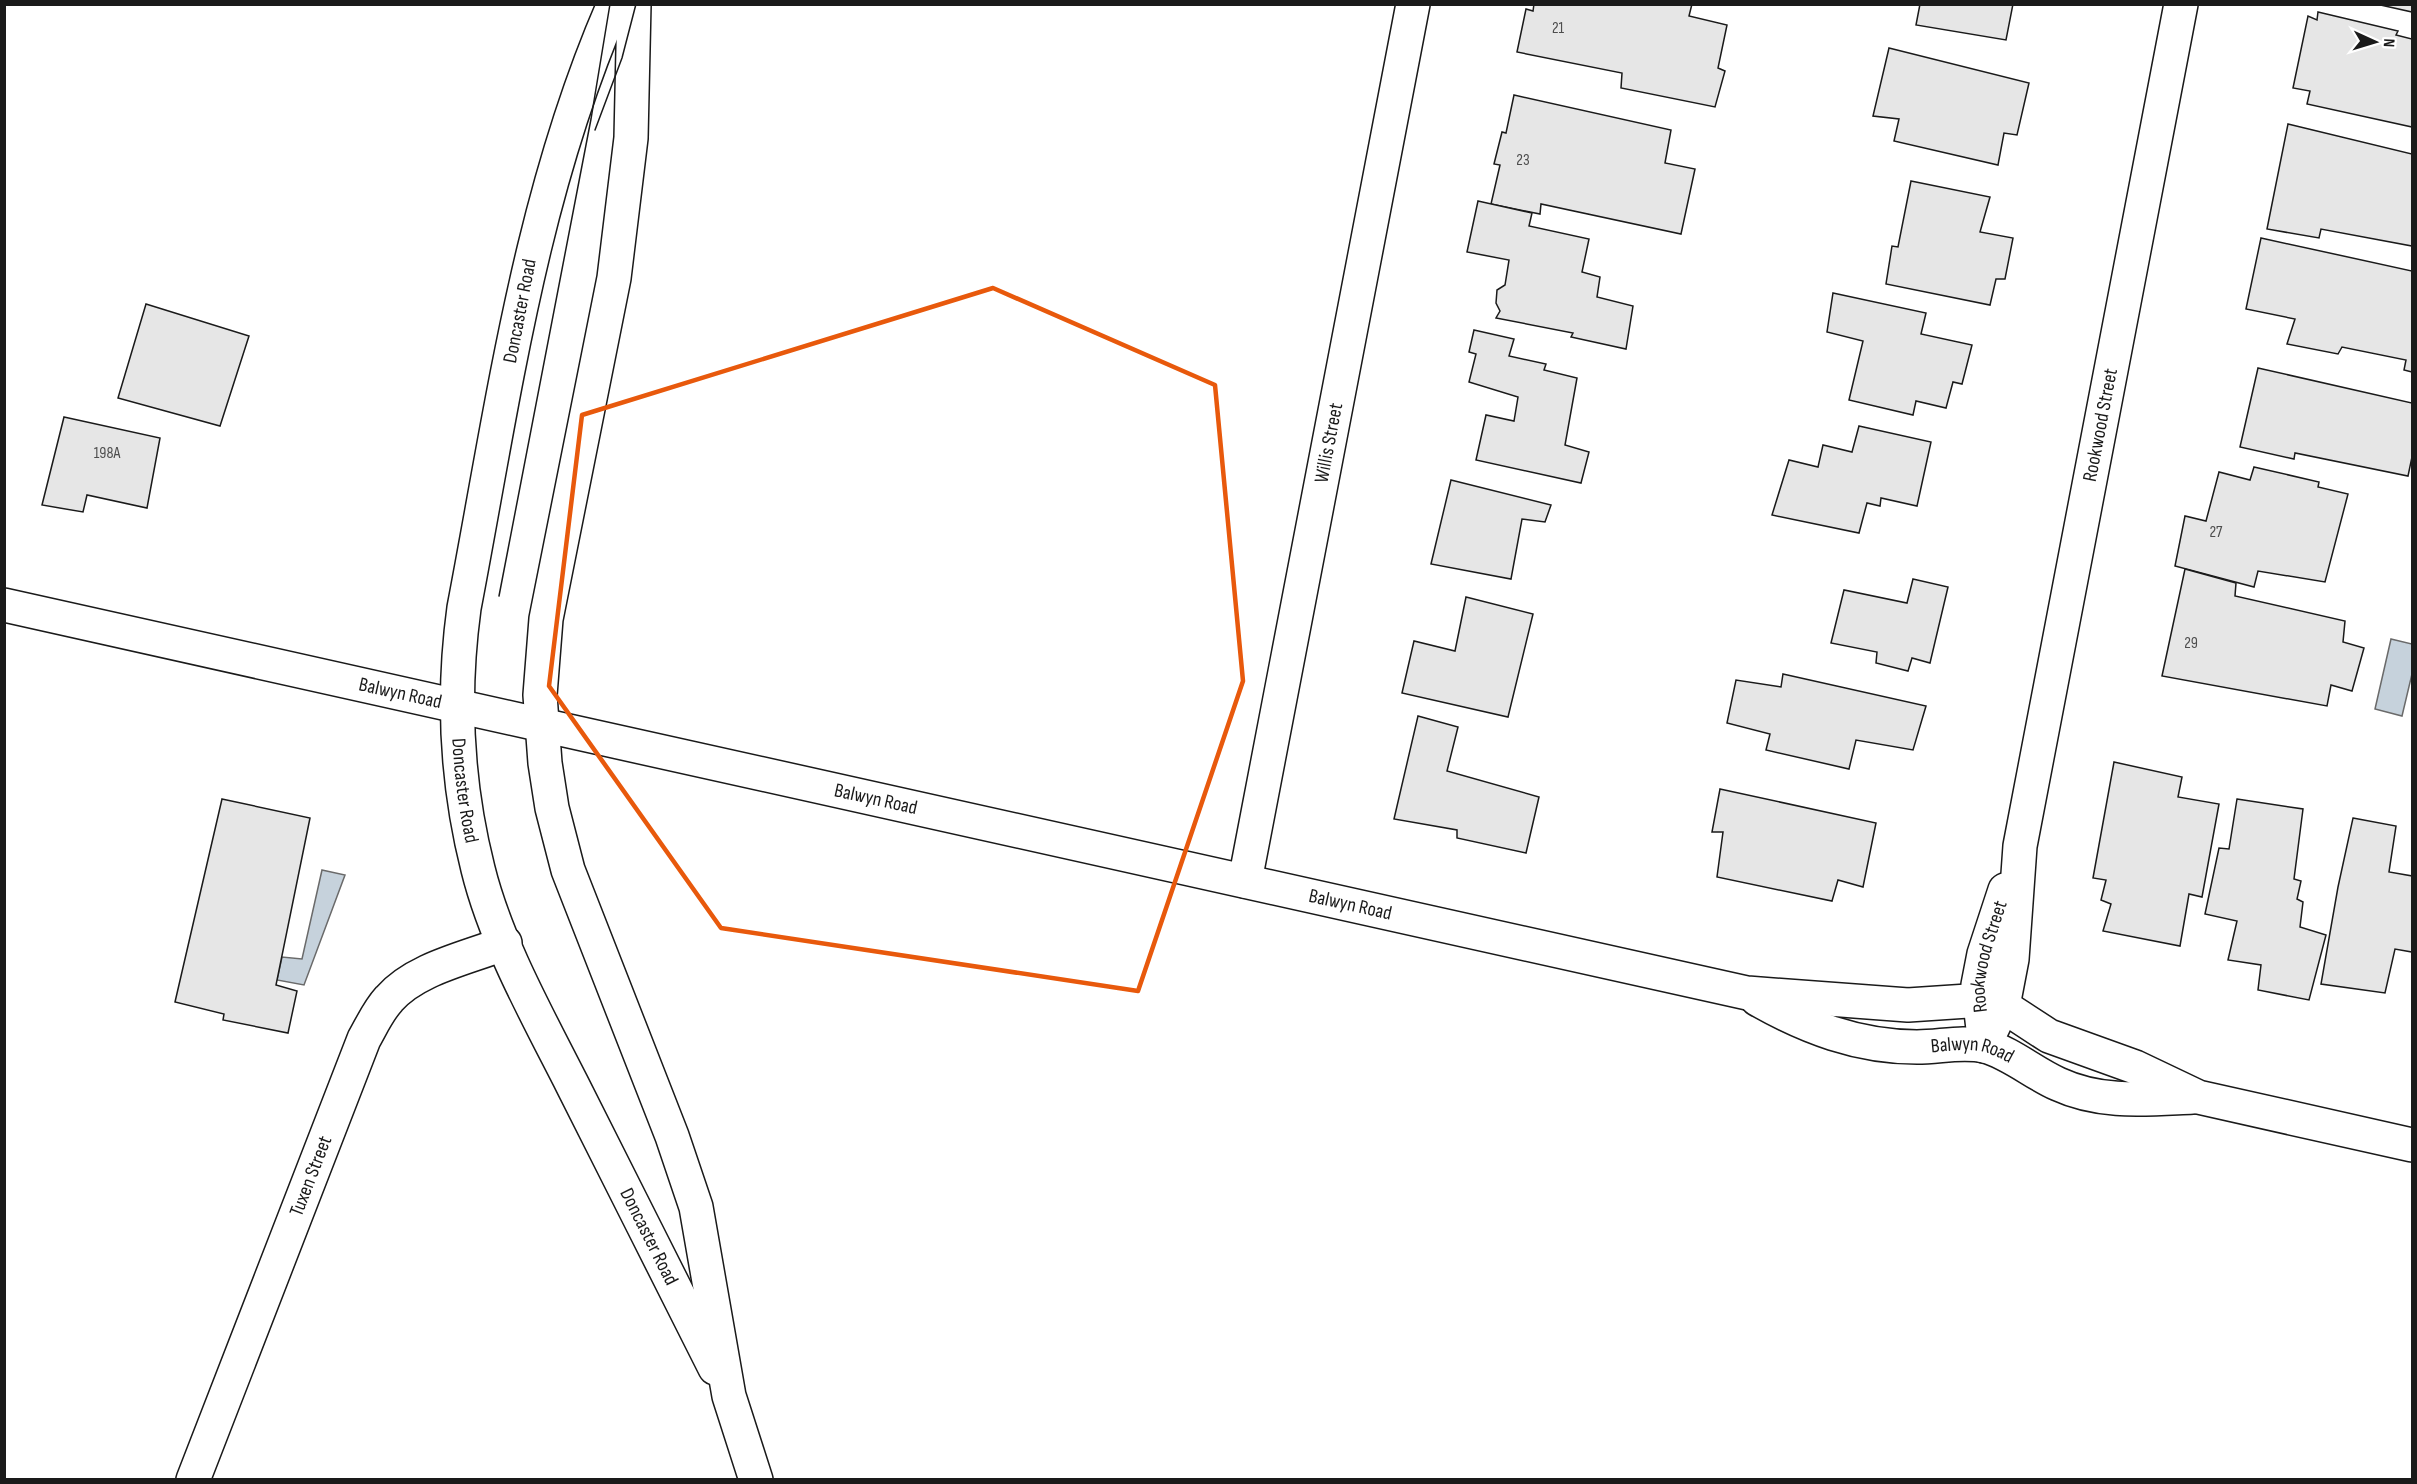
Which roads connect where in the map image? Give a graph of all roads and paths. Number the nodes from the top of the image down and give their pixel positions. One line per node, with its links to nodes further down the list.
1 (614, 4): 6 (street, Doncaster Road)
2 (634, 4): 7 (street, Doncaster Road)
3 (1413, 4): 8 (street, Willis Street)
4 (2181, 4): 11 (street, Rookwood Street)
5 (4, 605): 6 (street, Balwyn Road)
6 (456, 707): 7 (street, Balwyn Road); 9 (street, Doncaster Road)
7 (542, 725): 8 (street, Balwyn Road); 15 (street, Doncaster Road)
8 (1245, 881): 10 (street, Balwyn Road)
9 (505, 943): 15 (street, Doncaster Road); 16 (street, Tuxen Street)
10 (1747, 993): 11 (street, Balwyn Road); 12 (street, Balwyn Road)
11 (1992, 1005): 12 (street, Rookwood Street); 13 (street, Balwyn Road)
12 (1984, 1046): 13 (street, Balwyn Road)
13 (2198, 1097): 14 (street, Balwyn Road)
14 (2412, 1145)
15 (729, 1396): 17 (street, Doncaster Road)
16 (193, 1479)
17 (756, 1479)

